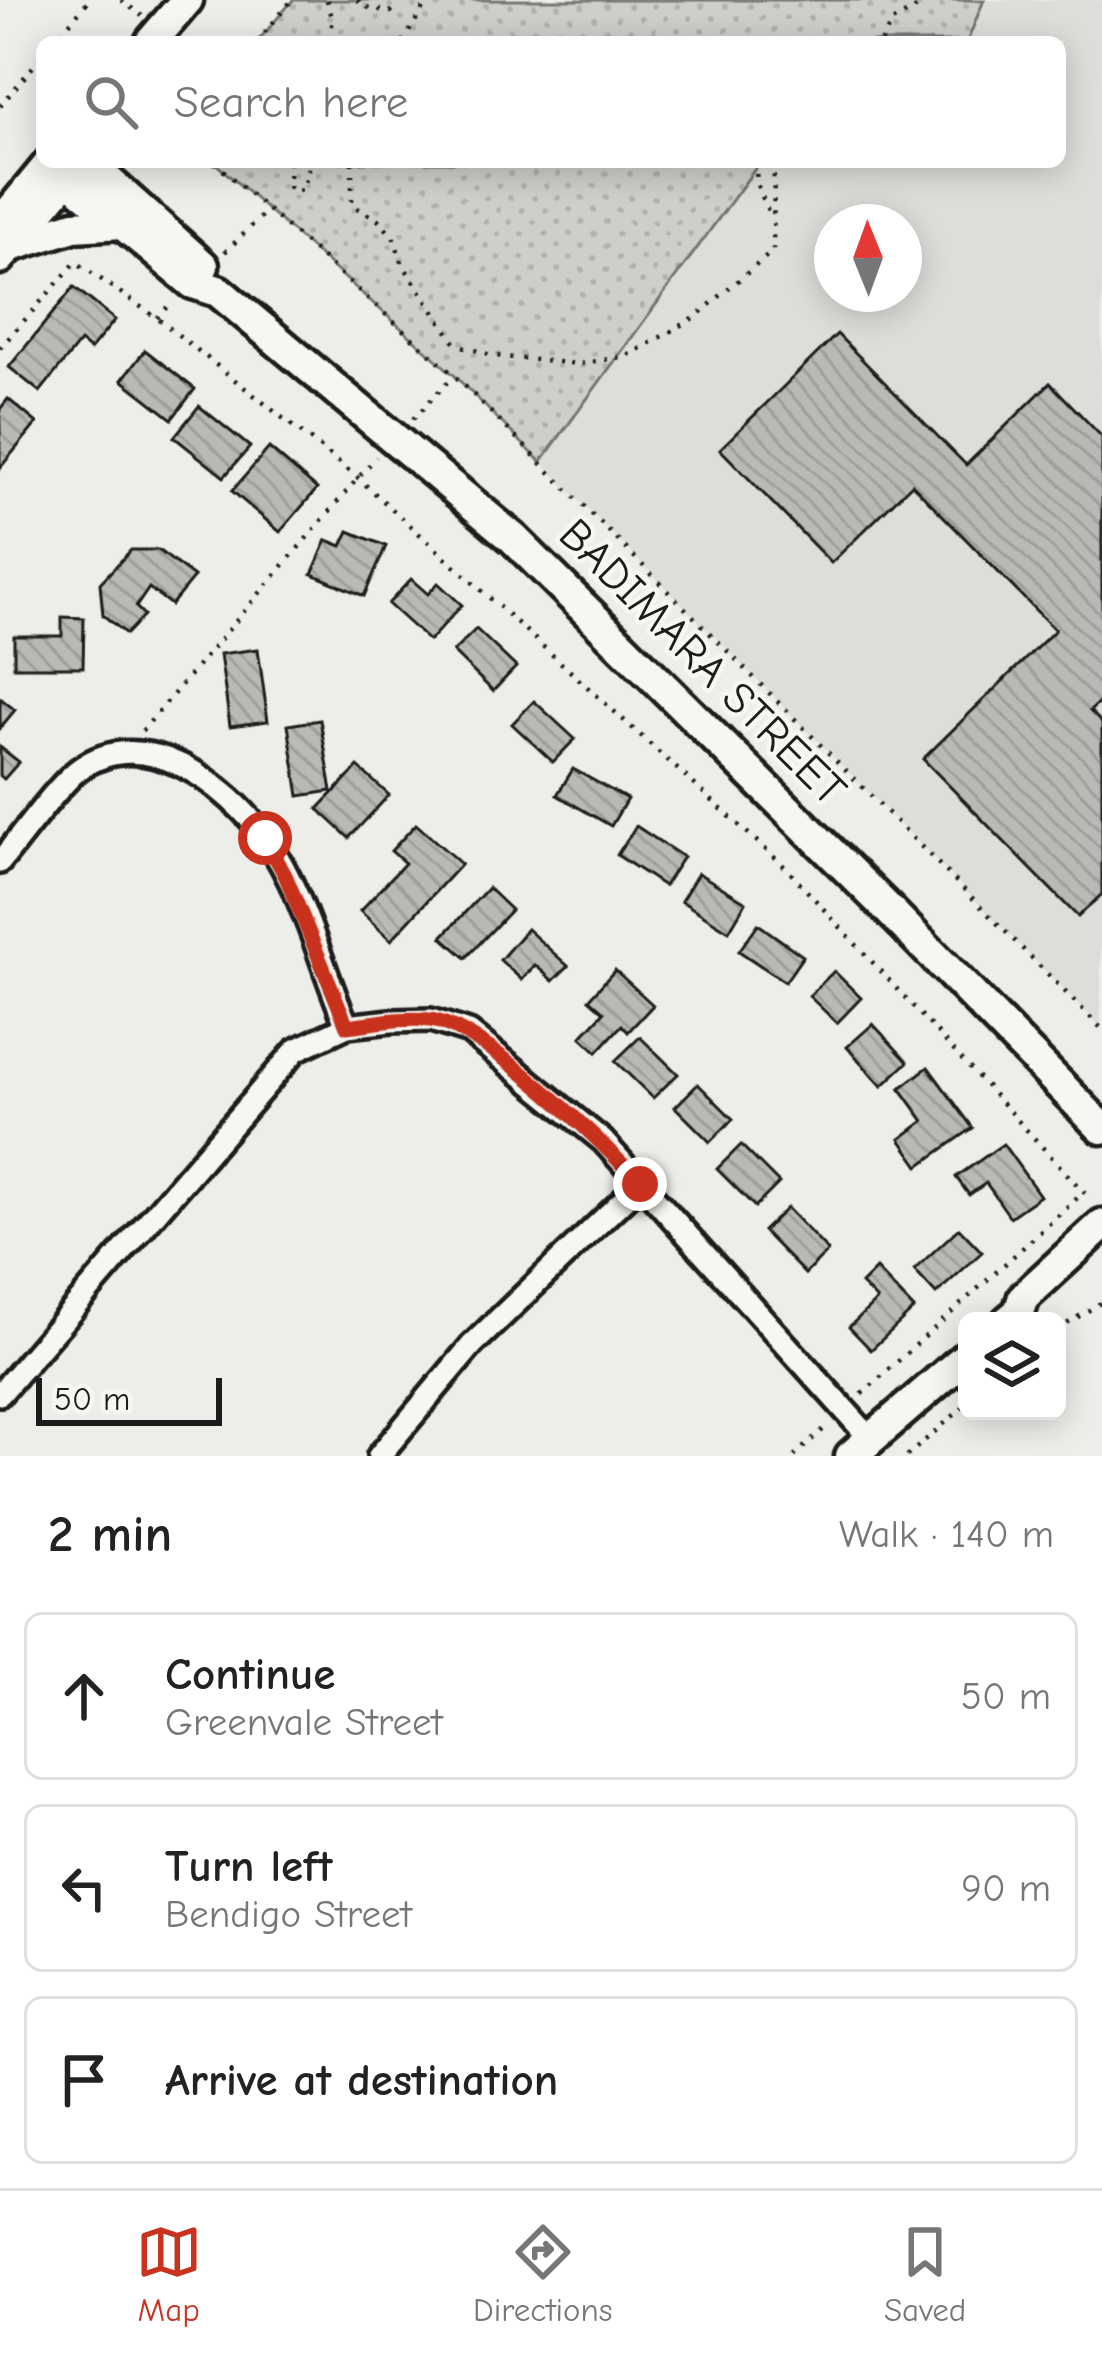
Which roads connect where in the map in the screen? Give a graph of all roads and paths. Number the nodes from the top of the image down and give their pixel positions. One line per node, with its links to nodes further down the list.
1 (89, 0): 10 (path)
2 (187, 0): 11 (main road)
3 (213, 0): 12 (main road)
4 (292, 0): 13 (path)
5 (327, 0): 14 (path)
6 (357, 0): 7 (path)
7 (398, 0)
8 (428, 0): 15 (path)
9 (930, 0): 16 (path)
10 (59, 36)
11 (156, 36)
12 (183, 36)
13 (262, 36)
14 (332, 36)
15 (407, 36)
16 (884, 36)
17 (36, 63): 18 (path)
18 (0, 106)
19 (65, 168): 30 (main road)
20 (71, 168): 28 (main road, BADIMARA STREET)
21 (131, 168): 28 (main road)
22 (221, 168): 32 (path)
23 (289, 168): 24 (path)
24 (308, 168)
25 (352, 168): 29 (path)
26 (757, 168): 29 (path)
27 (774, 168): 29 (path)
28 (129, 214): 30 (main road); 33 (main road, BADIMARA STREET)
29 (771, 218)
30 (3, 243)
31 (0, 347): 34 (path)
32 (454, 375): 33 (path); 38 (path)
33 (395, 437): 39 (main road, BADIMARA STREET)
34 (357, 478): 35 (path); 49 (path)
35 (123, 754): 36 (street); 37 (street)
36 (0, 862)
37 (347, 1026): 40 (street); 48 (street)
38 (1102, 1029)
39 (1100, 1132)
40 (640, 1184): 49 (street); 52 (street)
41 (1102, 1225): 44 (main road)
42 (1102, 1252): 45 (main road)
43 (1102, 1302): 46 (path)
44 (1016, 1312)
45 (1029, 1312)
46 (1066, 1324)
47 (958, 1364): 51 (main road)
48 (0, 1394)
49 (846, 1408): 51 (street); 53 (path)
50 (958, 1412): 54 (path)
51 (860, 1447)
52 (379, 1456)
53 (794, 1456)
54 (907, 1456)

